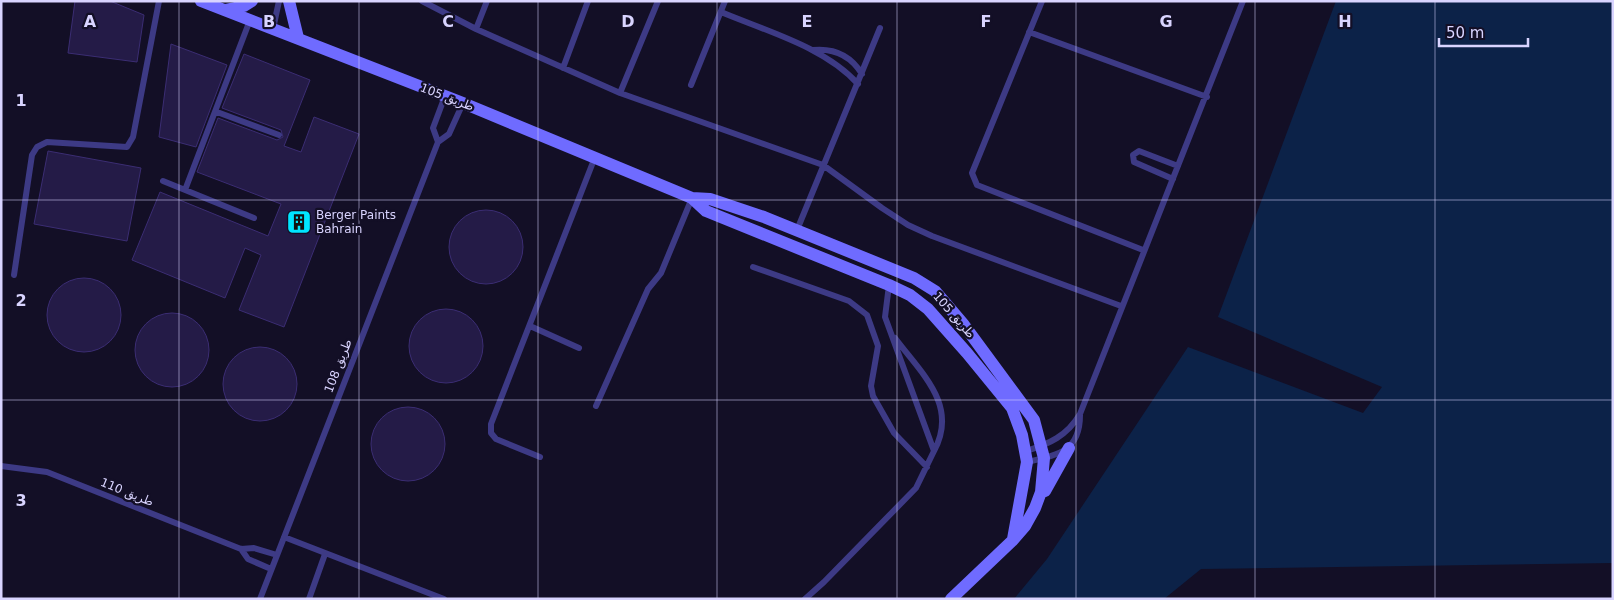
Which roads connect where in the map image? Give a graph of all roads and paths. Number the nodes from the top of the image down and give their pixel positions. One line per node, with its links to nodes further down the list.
1 (159, 1): 47 (lane)
2 (201, 1): 13 (street, طريق 105)
3 (252, 1): 13 (street)
4 (279, 1): 16 (lane)
5 (289, 1): 20 (street)
6 (422, 1): 18 (lane)
7 (487, 1): 18 (lane)
8 (588, 1): 22 (lane)
9 (658, 1): 26 (lane)
10 (725, 1): 14 (lane)
11 (1042, 1): 19 (lane)
12 (1243, 1): 28 (lane)
13 (225, 10): 15 (street, طريق 105)
14 (721, 12): 21 (lane); 24 (lane)
15 (250, 20): 16 (street, طريق 105); 30 (lane)
16 (273, 28): 20 (street, طريق 105)
17 (880, 28): 23 (lane)
18 (476, 29): 22 (lane)
19 (1030, 32): 28 (lane); 43 (lane)
20 (298, 38): 27 (street, طريق 105)
21 (812, 50): 23 (lane); 25 (lane)
22 (562, 68): 26 (lane)
23 (862, 74): 25 (lane)
24 (691, 84)
25 (858, 84): 34 (lane)
26 (620, 93): 34 (lane)
27 (445, 96): 29 (street, طريق 105); 32 (lane, طريق 108)
28 (1207, 97): 35 (lane)
29 (463, 103): 32 (lane, طريق 108); 33 (street, طريق 105)
30 (217, 112): 31 (lane); 38 (lane)
31 (279, 135)
32 (438, 142): 63 (lane, طريق 108)
33 (595, 157): 39 (street, طريق 105); 50 (lane)
34 (823, 165): 41 (lane); 49 (lane)
35 (1178, 166): 36 (lane); 36 (lane)
36 (1173, 179): 43 (lane)
37 (162, 181): 38 (lane)
38 (185, 190): 40 (lane)
39 (692, 198): 41 (street, طريق 105); 44 (street, طريق 105); 53 (lane)
40 (254, 218)
41 (797, 230): 42 (street, طريق 105)
42 (814, 236): 44 (street); 46 (street, طريق 105)
43 (1143, 250): 49 (lane)
44 (808, 251): 48 (street, طريق 105)
45 (753, 267): 61 (lane)
46 (895, 270): 48 (street); 57 (street, طريق 105)
47 (14, 275)
48 (889, 285): 51 (lane); 59 (street, طريق 105)
49 (1121, 306): 54 (lane)
50 (530, 326): 52 (lane); 58 (lane)
51 (889, 331): 56 (lane); 56 (lane)
52 (579, 348)
53 (596, 406)
54 (1080, 414): 55 (lane); 57 (lane)
55 (1069, 448): 57 (lane); 62 (street)
56 (934, 451): 61 (lane)
57 (1043, 452): 59 (lane); 59 (lane); 62 (street, طريق 105)
58 (540, 457)
59 (1027, 457): 64 (street, طريق 105)
60 (1, 466): 65 (lane, طريق 110)
61 (927, 467): 72 (lane)
62 (1035, 508): 64 (street, طريق 105)
63 (284, 536): 66 (lane); 67 (lane, طريق 108)
64 (1012, 541): 73 (street, طريق 105)
65 (241, 549): 67 (lane, طريق 110); 68 (lane, طريق 110)
66 (326, 554): 70 (lane); 71 (lane)
67 (277, 555): 68 (lane, طريق 108)
68 (271, 569): 69 (lane, طريق 108)
69 (260, 599)
70 (309, 599)
71 (444, 599)
72 (805, 599)
73 (951, 599)

